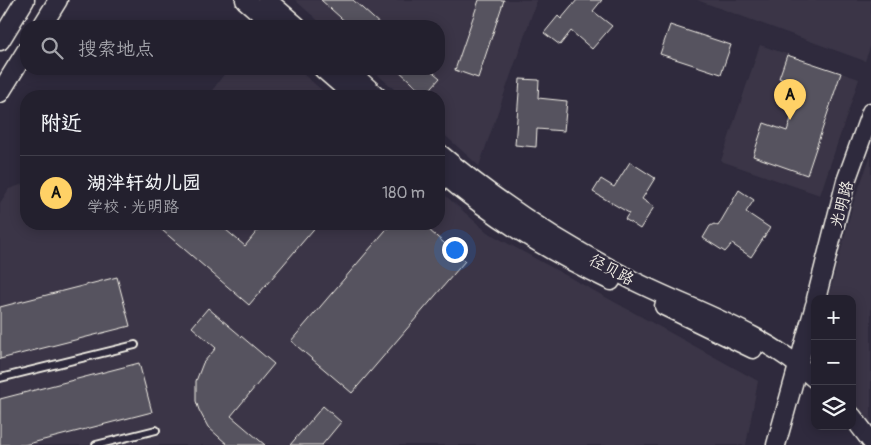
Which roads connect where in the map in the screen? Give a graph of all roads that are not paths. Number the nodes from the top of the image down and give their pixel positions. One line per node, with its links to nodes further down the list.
1 (25, 0): 8 (street)
2 (58, 0): 5 (street)
3 (245, 0): 6 (street)
4 (267, 0): 7 (street)
5 (46, 20)
6 (268, 20)
7 (291, 20)
8 (0, 41)
9 (20, 61): 14 (street)
10 (330, 75): 12 (street)
11 (354, 75): 13 (street)
12 (347, 90)
13 (370, 90)
14 (0, 93)
15 (871, 112): 18 (street, 光明路)
16 (445, 158): 21 (street, 径贝路)
17 (445, 176): 21 (street, 径贝路)
18 (817, 295)
19 (811, 319): 21 (street)
20 (135, 345): 23 (lane)
21 (798, 364): 22 (street, 径贝路); 28 (street)
22 (811, 375)
23 (0, 378)
24 (856, 421): 26 (street)
25 (156, 430): 27 (lane)
26 (871, 441)
27 (96, 445)
28 (776, 445)

